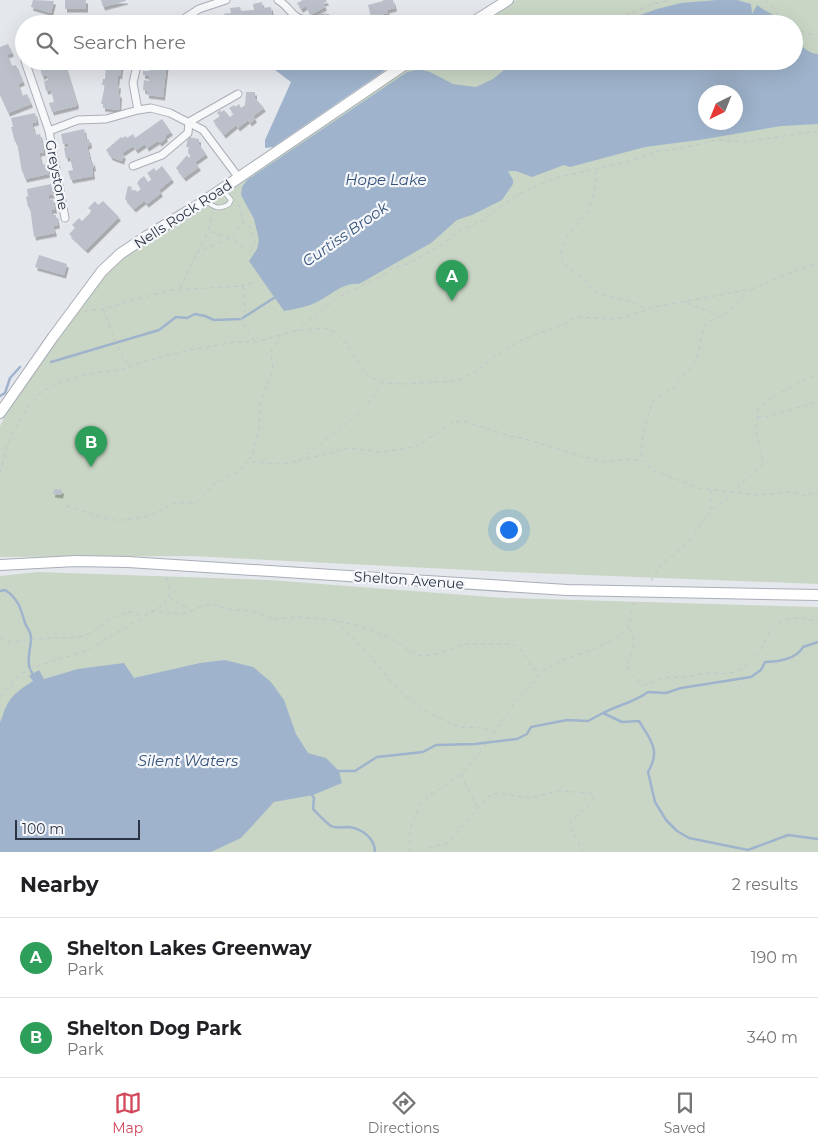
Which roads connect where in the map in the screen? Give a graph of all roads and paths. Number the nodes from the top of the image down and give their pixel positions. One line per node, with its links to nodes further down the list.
1 (226, 0): 6 (street)
2 (278, 0): 7 (street)
3 (508, 0): 8 (main road)
4 (670, 0): 9 (path)
5 (765, 0): 10 (path)
6 (190, 15)
7 (295, 15)
8 (485, 15)
9 (625, 15)
10 (781, 15)
11 (803, 32): 12 (path)
12 (818, 35)
13 (29, 70): 19 (street, Greystone)
14 (136, 70): 17 (street)
15 (397, 70): 23 (main road, Nells Rock Road)
16 (238, 94): 18 (street)
17 (138, 110): 18 (street, Greystone); 19 (street, Greystone)
18 (189, 122): 21 (street); 23 (street, Greystone)
19 (49, 131): 27 (street, Greystone)
20 (818, 131): 22 (path)
21 (134, 166)
22 (596, 169): 39 (path); 42 (path)
23 (239, 178): 24 (main road, Nells Rock Road)
24 (222, 189): 25 (lane); 26 (main road, Nells Rock Road)
25 (230, 200): 26 (lane); 28 (path)
26 (210, 204): 29 (path); 40 (main road, Nells Rock Road)
27 (65, 218)
28 (243, 222): 30 (path); 30 (path)
29 (208, 231): 30 (path); 31 (path)
30 (231, 238): 31 (path)
31 (196, 253): 35 (path)
32 (818, 263): 36 (path)
33 (255, 281): 34 (path)
34 (243, 286): 35 (path); 44 (path)
35 (180, 289): 38 (path)
36 (752, 289): 37 (path); 41 (path)
37 (686, 301): 39 (path); 41 (path)
38 (103, 309): 40 (path); 45 (path)
39 (645, 309): 47 (path)
40 (70, 313): 49 (main road, Nells Rock Road)
41 (717, 316): 51 (path)
42 (295, 331): 43 (path); 47 (path)
43 (279, 336): 44 (path); 52 (path)
44 (255, 342): 45 (path)
45 (129, 368): 54 (path)
46 (818, 374): 50 (path)
47 (382, 383): 53 (path)
48 (818, 402): 50 (path)
49 (0, 413)
50 (756, 417): 57 (path)
51 (641, 460): 53 (path); 55 (path)
52 (248, 461): 53 (path); 58 (path)
53 (298, 461)
54 (0, 473)
55 (711, 490): 57 (path); 59 (path)
56 (818, 491): 57 (path)
57 (733, 493): 59 (path)
58 (66, 506)
59 (711, 510): 62 (path)
60 (167, 564): 61 (main road, Shelton Avenue); 62 (main road, Shelton Avenue); 64 (path)
61 (0, 565)
62 (642, 592): 63 (main road, Shelton Avenue); 70 (path)
63 (818, 595)
64 (169, 596): 65 (path); 66 (path)
65 (192, 611): 66 (path); 68 (path)
66 (151, 612): 67 (path)
67 (141, 616): 71 (path); 73 (path)
68 (335, 620): 72 (path); 76 (path)
69 (818, 621): 70 (path)
70 (628, 628): 72 (path)
71 (0, 638)
72 (541, 671): 76 (path)
73 (10, 684): 74 (path); 75 (path)
74 (16, 692)
75 (0, 697)
76 (494, 732): 77 (path)
77 (461, 773): 78 (path); 79 (path)
78 (477, 808): 80 (path); 81 (path)
79 (410, 852)
80 (422, 852)
81 (583, 852)

